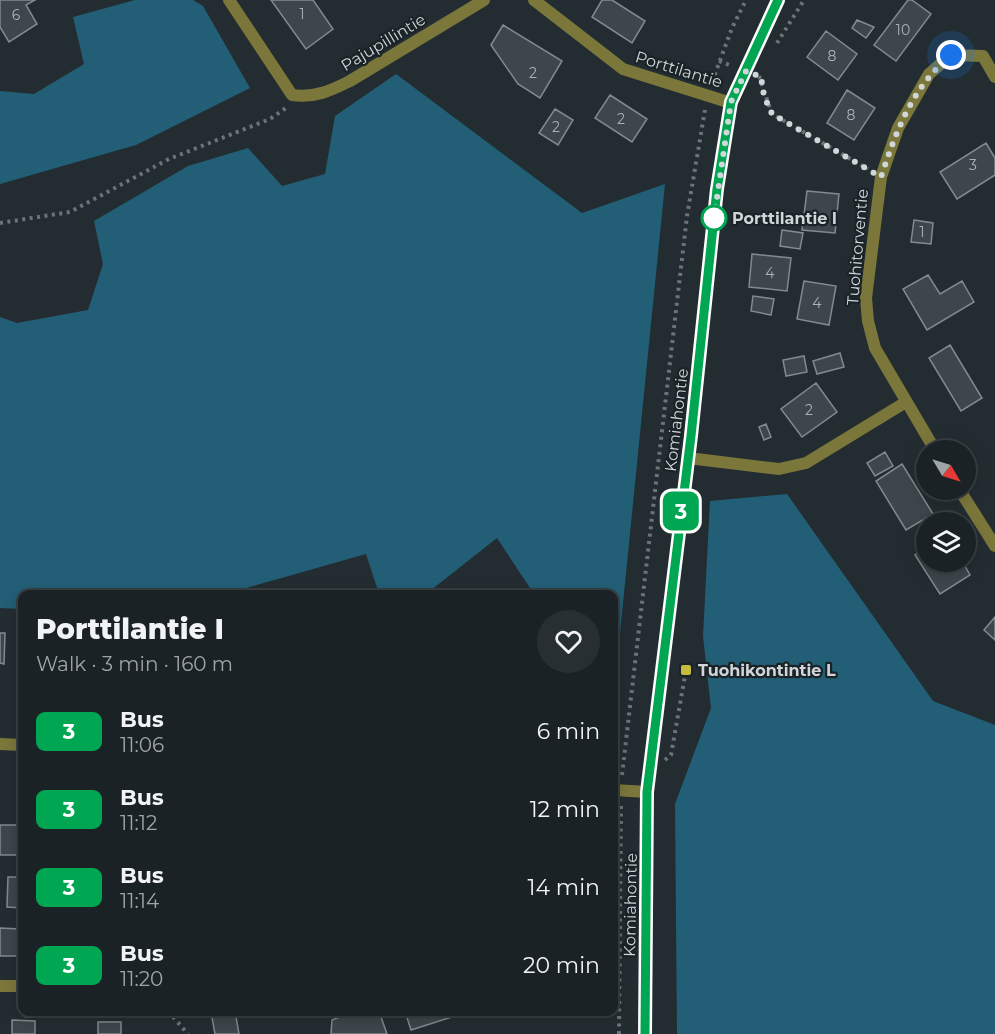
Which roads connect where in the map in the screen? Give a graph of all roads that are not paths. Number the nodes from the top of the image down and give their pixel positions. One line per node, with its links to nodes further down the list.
1 (229, 0): 2 (street, Pajupillintie)
2 (484, 0)
3 (534, 0): 6 (street, Porttilantie)
4 (778, 0): 6 (street, Komiahontie)
5 (995, 77): 7 (street, Tuohitorventie)
6 (731, 102): 9 (street, Komiahontie)
7 (906, 402): 8 (street, Tuohitorventie); 9 (street)
8 (929, 440)
9 (688, 458): 15 (street, Komiahontie)
10 (966, 500): 11 (street)
11 (995, 546)
12 (0, 744): 13 (street)
13 (18, 745)
14 (618, 790): 15 (street)
15 (647, 792): 18 (street, Komiahontie)
16 (0, 986): 17 (street)
17 (18, 986)
18 (645, 1034)

